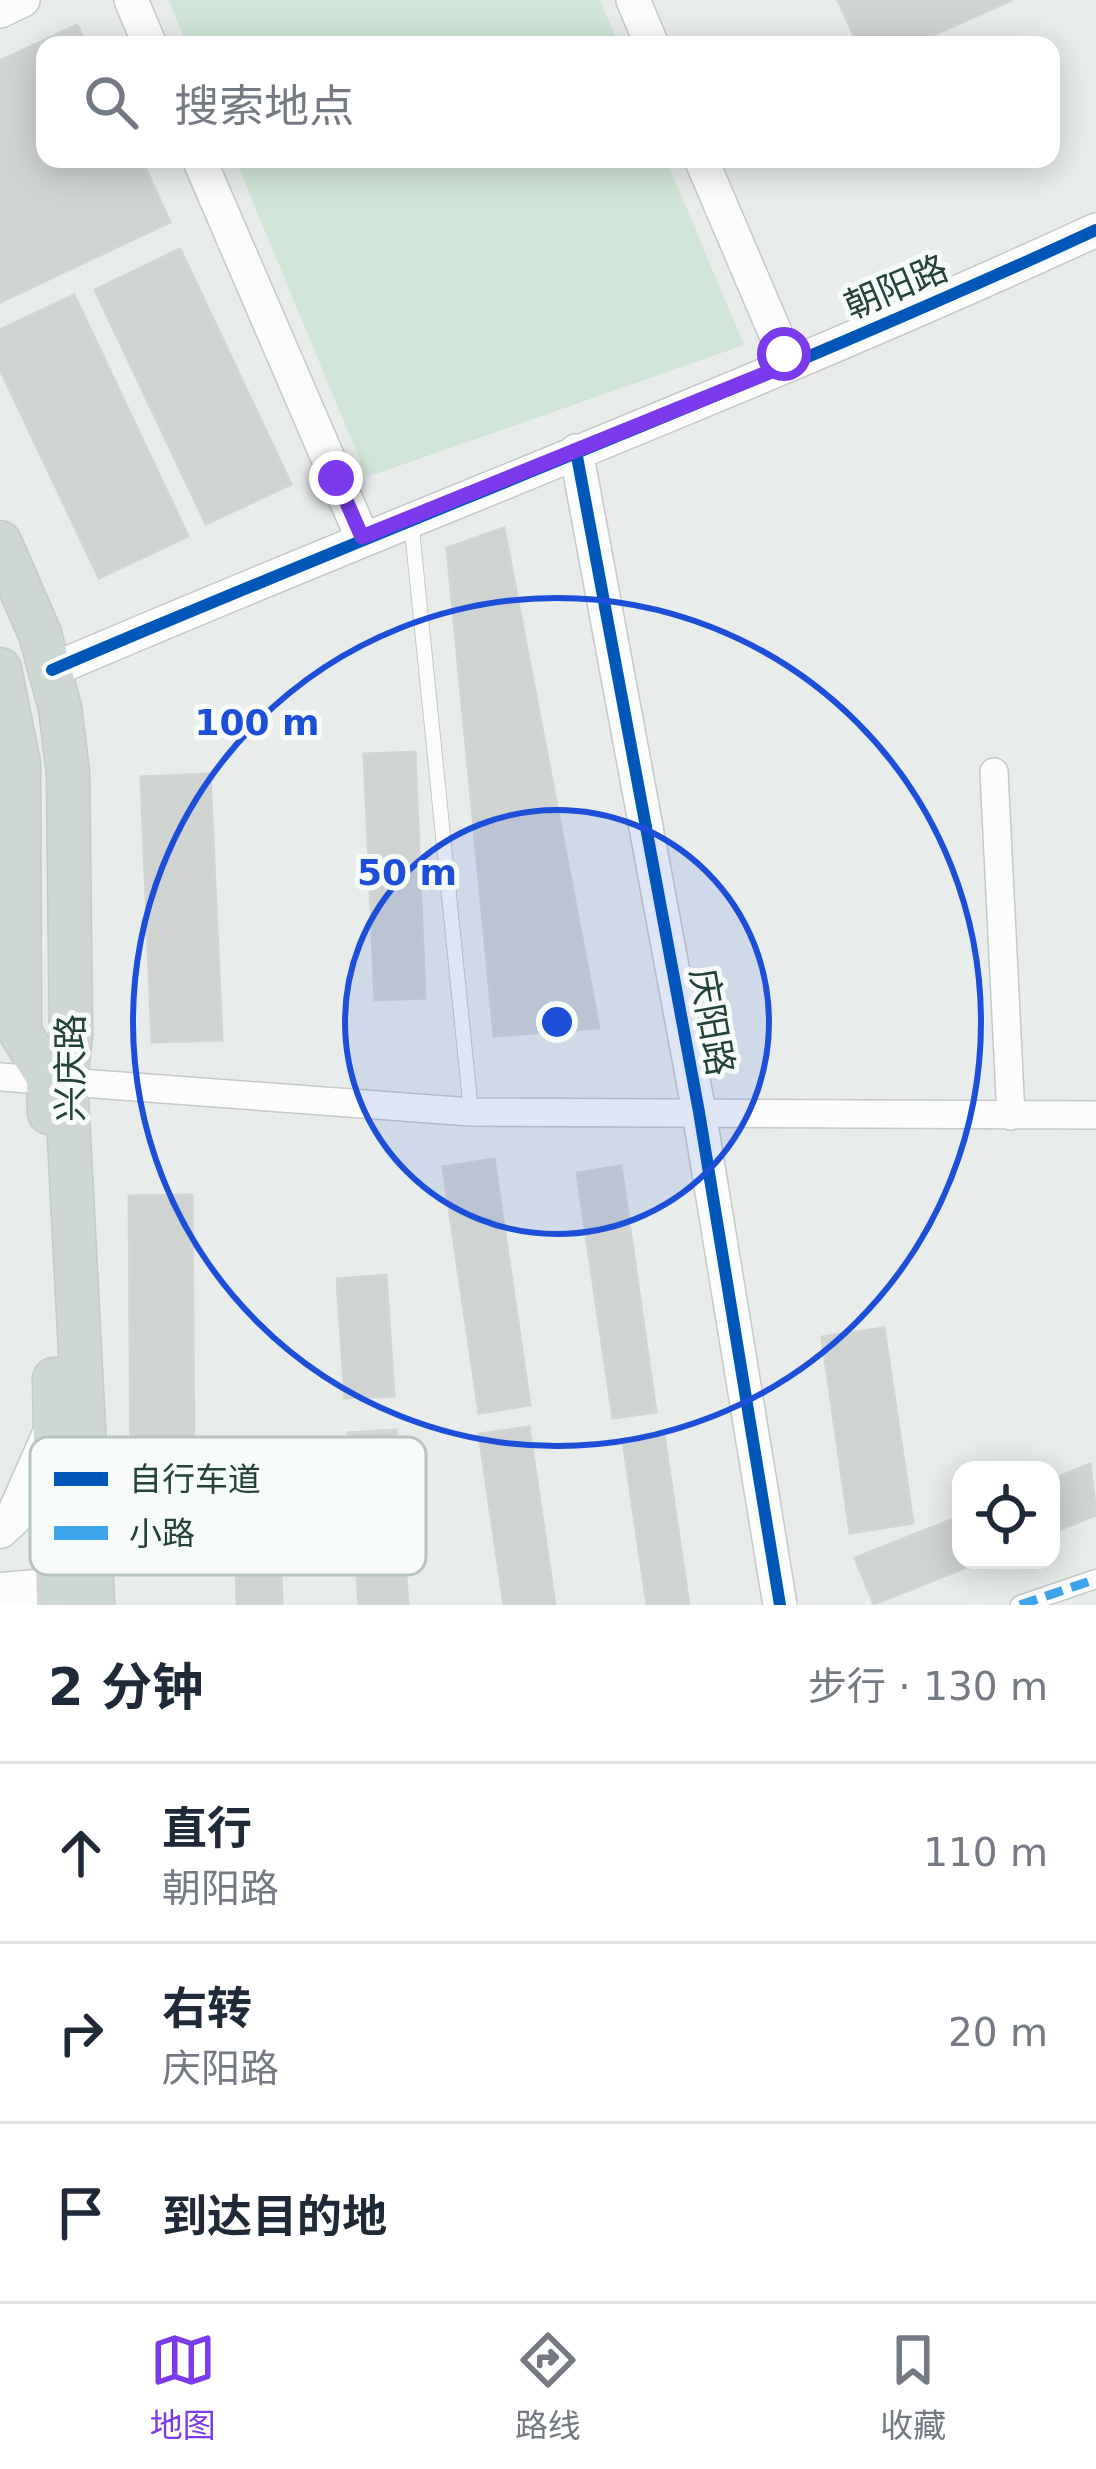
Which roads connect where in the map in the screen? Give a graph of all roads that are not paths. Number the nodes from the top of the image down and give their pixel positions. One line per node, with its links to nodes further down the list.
1 (23, 0): 4 (street)
2 (131, 0): 5 (street)
3 (633, 0): 6 (street)
4 (0, 11)
5 (146, 36)
6 (648, 36)
7 (203, 168): 14 (street)
8 (705, 168): 11 (street)
9 (1096, 218): 11 (street, 朝阳路)
10 (1096, 230): 11 (street, 朝阳路)
11 (787, 359): 12 (street, 朝阳路)
12 (576, 451): 13 (street, 朝阳路); 22 (street, 庆阳路)
13 (410, 517): 14 (street, 朝阳路); 21 (lane)
14 (359, 532): 16 (street, 朝阳路)
15 (0, 542): 16 (main road, 兴庆路)
16 (50, 664): 20 (main road, 兴庆路)
17 (0, 669): 20 (main road, 兴庆路)
18 (994, 772): 24 (street)
19 (0, 1077): 20 (street)
20 (57, 1078): 21 (street); 25 (main road, 兴庆路); 28 (main road, 兴庆路)
21 (471, 1112): 22 (street)
22 (698, 1112): 24 (street); 34 (street, 庆阳路)
23 (1096, 1114): 24 (street)
24 (1011, 1116)
25 (55, 1425): 26 (main road); 27 (main road, 兴庆路)
26 (50, 1437)
27 (56, 1437)
28 (69, 1437)
29 (30, 1480): 30 (main road)
30 (0, 1530)
31 (1096, 1579): 35 (street)
32 (0, 1591): 33 (main road)
33 (75, 1595)
34 (780, 1605)
35 (1020, 1605)

